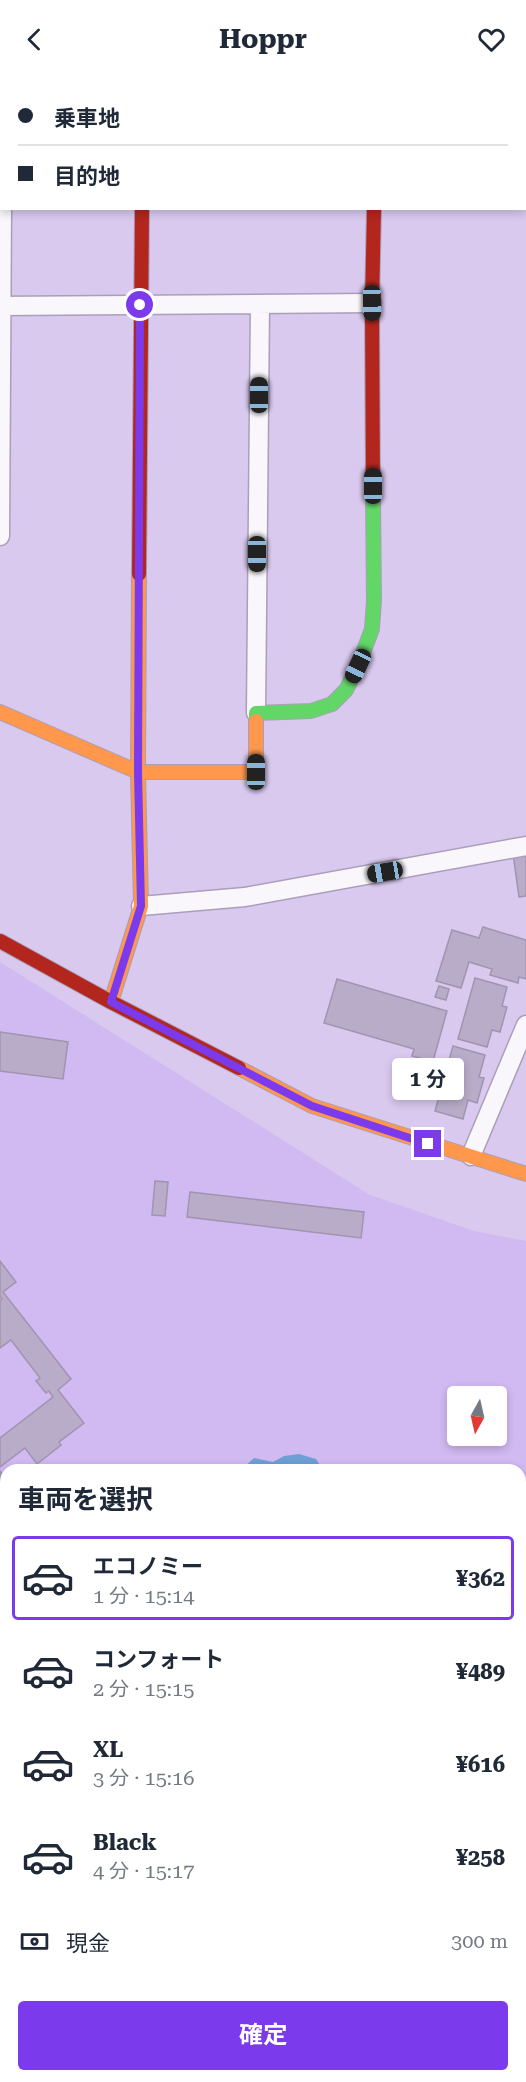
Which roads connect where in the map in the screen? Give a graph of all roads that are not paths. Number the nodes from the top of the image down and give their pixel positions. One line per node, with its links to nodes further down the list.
1 (2, 210): 7 (street)
2 (142, 210): 6 (street)
3 (374, 210): 4 (street)
4 (372, 303): 5 (street); 10 (street)
5 (260, 304): 6 (street); 10 (street)
6 (140, 305): 7 (street); 11 (street)
7 (0, 306): 8 (street)
8 (0, 537)
9 (0, 712): 11 (street)
10 (256, 713): 11 (street)
11 (138, 772): 13 (street)
12 (526, 846): 13 (street)
13 (141, 906): 15 (street)
14 (0, 941): 15 (street)
15 (111, 1002): 17 (street)
16 (526, 1025): 17 (street)
17 (471, 1156): 18 (street)
18 (526, 1174)

